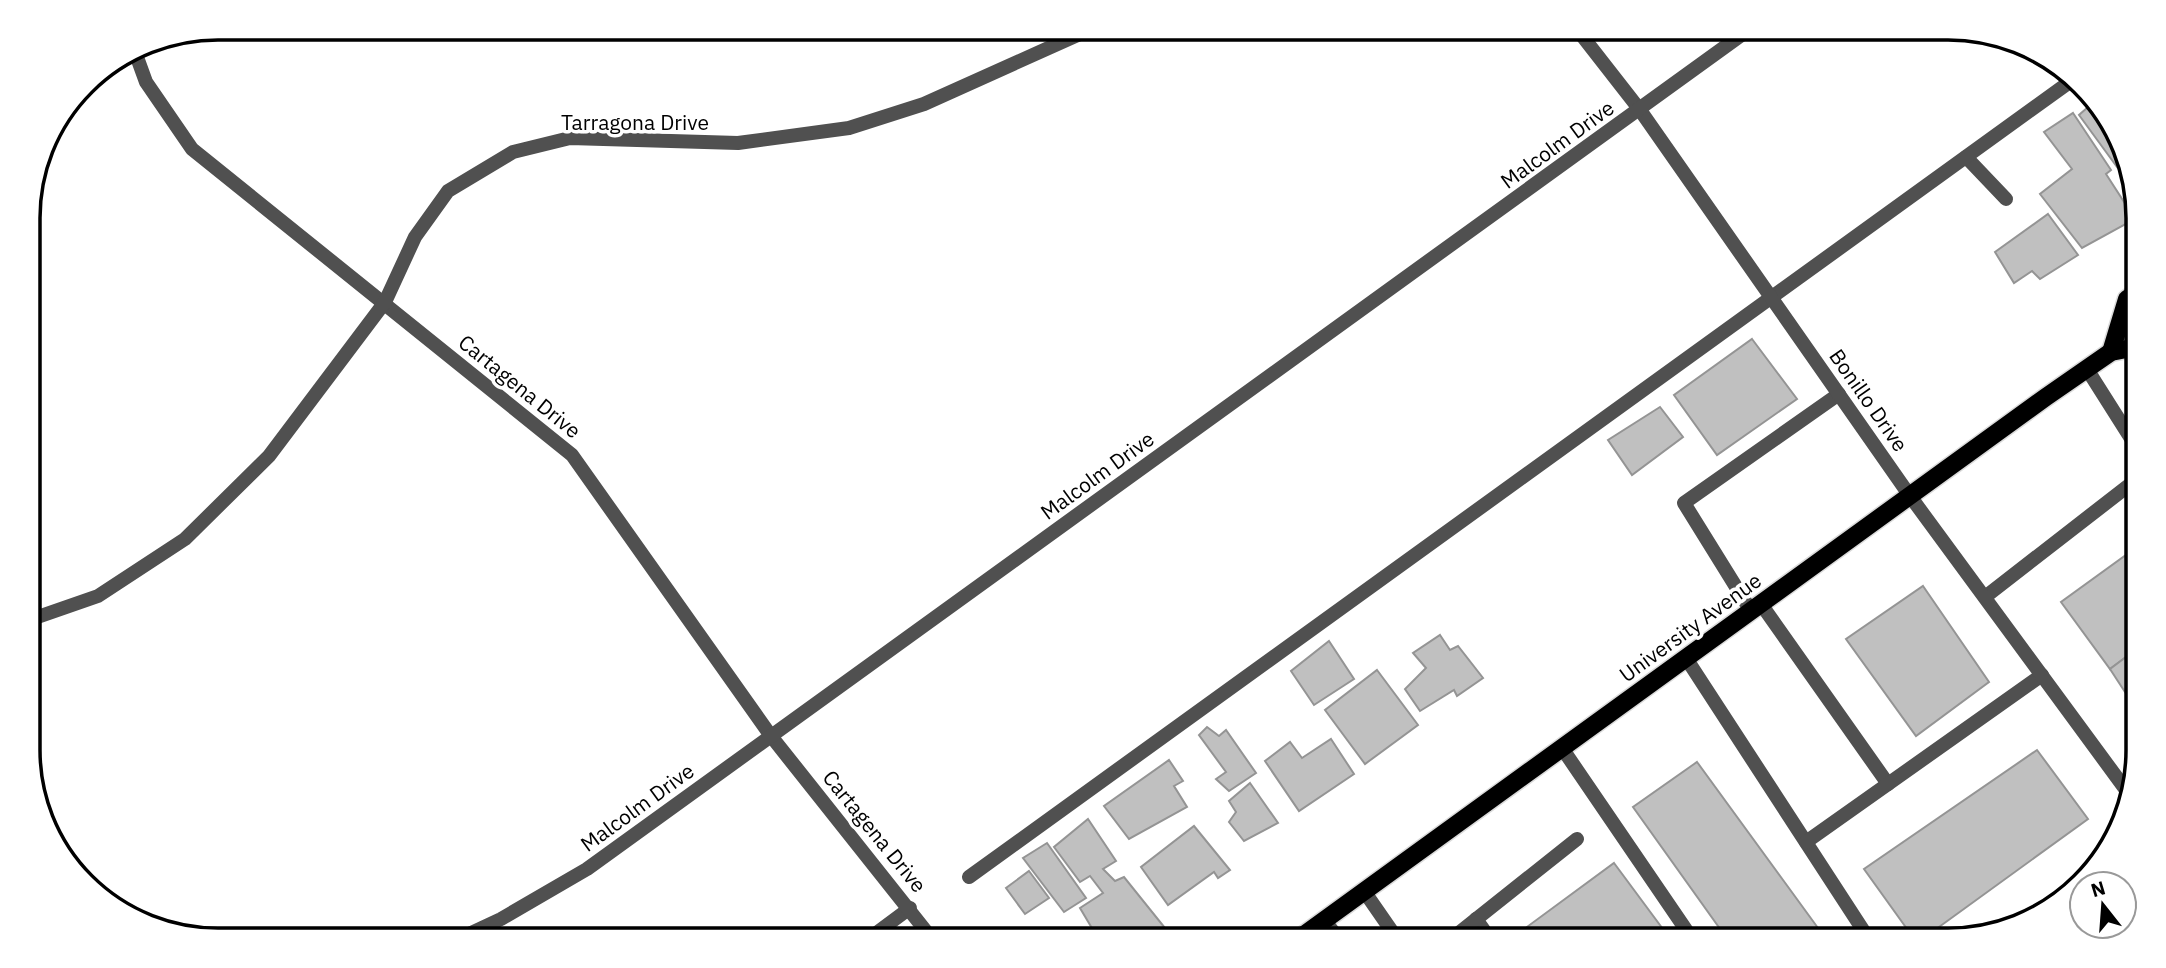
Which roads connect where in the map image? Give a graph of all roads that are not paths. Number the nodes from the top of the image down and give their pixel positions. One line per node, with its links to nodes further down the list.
1 (1066, 40): 10 (street, Tarragona Drive)
2 (1585, 40): 6 (street, Bonillo Drive)
3 (1736, 40): 6 (street, Malcolm Drive)
4 (138, 60): 10 (street, Cartagena Drive)
5 (2066, 85): 7 (street)
6 (1640, 110): 9 (street, Bonillo Drive); 24 (street, Malcolm Drive)
7 (1966, 157): 8 (street); 9 (street)
8 (2006, 199)
9 (1772, 298): 15 (street, Bonillo Drive); 30 (street)
10 (385, 302): 21 (street, Tarragona Drive); 24 (street, Cartagena Drive)
11 (2126, 302): 13 (main road)
12 (2126, 349): 13 (main road, University Avenue)
13 (2111, 352): 14 (main road, University Avenue)
14 (2087, 369): 16 (street); 18 (main road, University Avenue)
15 (1839, 394): 18 (street, Bonillo Drive); 20 (street)
16 (2126, 431)
17 (2126, 488): 19 (street)
18 (1910, 496): 19 (street, Bonillo Drive); 20 (main road, University Avenue)
19 (1985, 597): 23 (street, Bonillo Drive)
20 (1756, 607): 22 (main road, University Avenue); 26 (street)
21 (40, 616)
22 (1686, 658): 25 (main road, University Avenue); 29 (street)
23 (2042, 675): 26 (street); 27 (street, Bonillo Drive)
24 (771, 736): 32 (street, Cartagena Drive); 42 (street, Malcolm Drive)
25 (1562, 748): 31 (main road, University Avenue); 40 (street)
26 (1888, 784): 29 (street)
27 (2122, 785)
28 (1577, 839): 33 (street)
29 (1806, 842): 41 (street)
30 (969, 877)
31 (1364, 891): 34 (main road, University Avenue); 37 (street)
32 (910, 908): 43 (street); 44 (street, Cartagena Drive)
33 (1476, 919): 38 (street); 39 (street)
34 (1324, 920): 35 (main road, University Avenue); 36 (street)
35 (1314, 927)
36 (1330, 927)
37 (1389, 927)
38 (1466, 927)
39 (1482, 927)
40 (1684, 927)
41 (1861, 927)
42 (482, 928)
43 (884, 928)
44 (924, 928)

